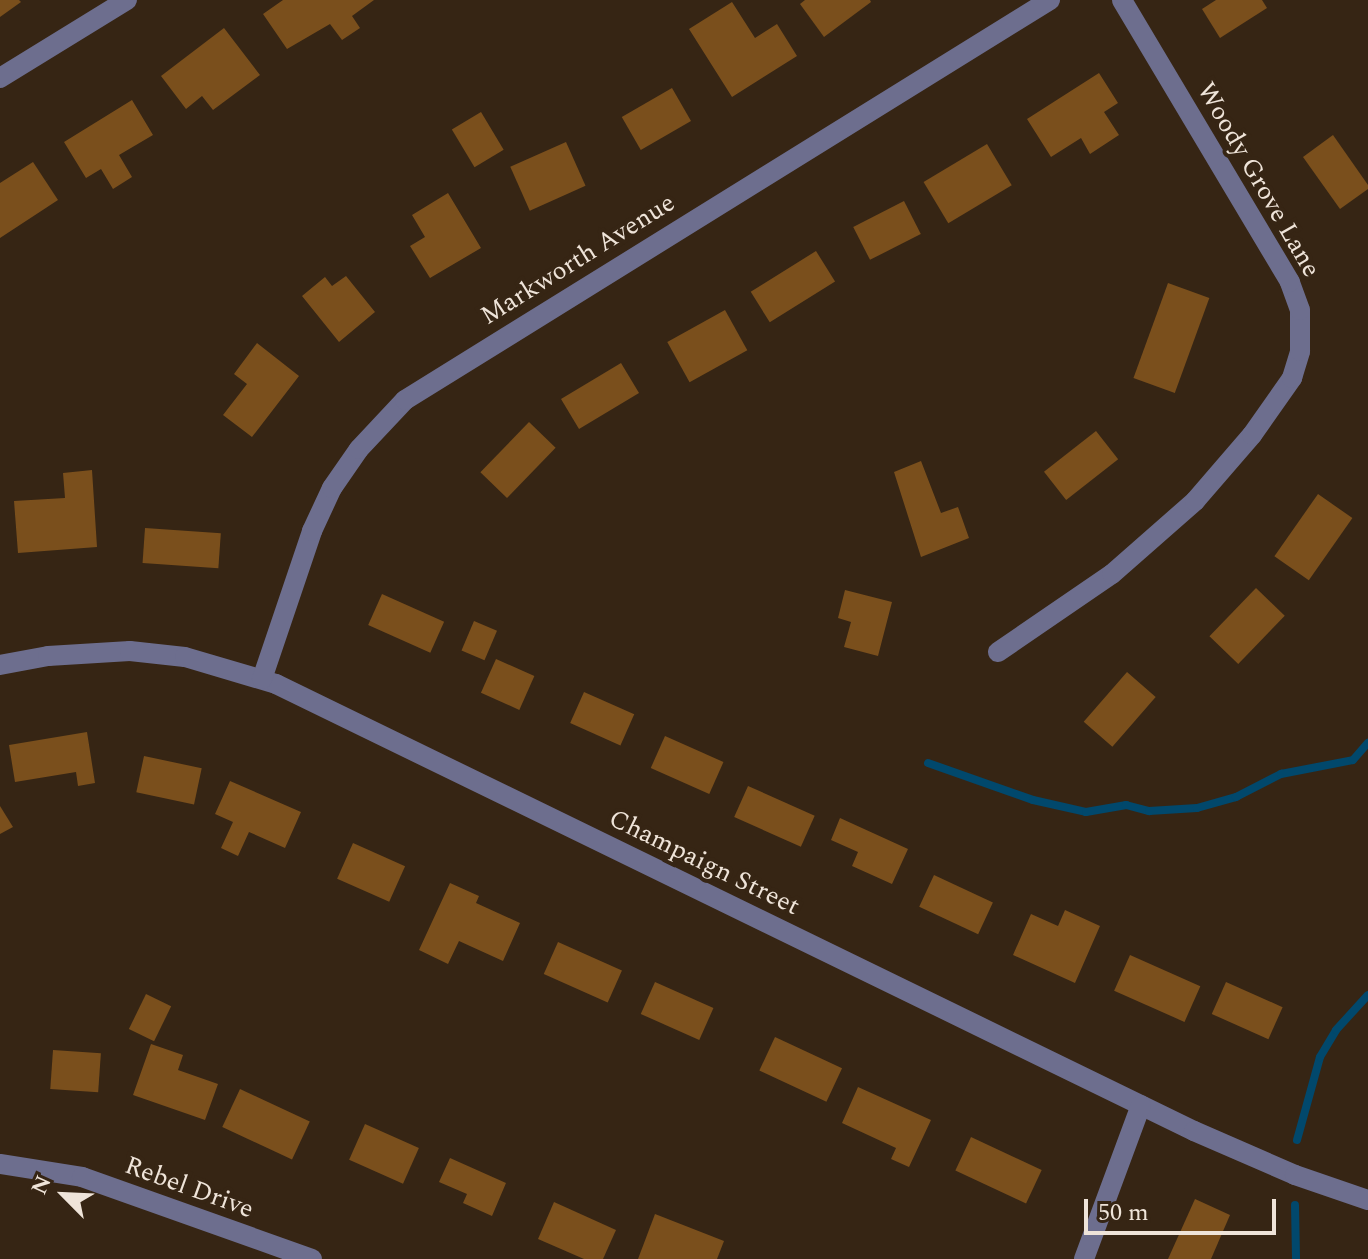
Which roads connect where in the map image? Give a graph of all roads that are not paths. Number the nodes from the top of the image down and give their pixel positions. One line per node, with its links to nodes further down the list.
1 (127, 0): 4 (street)
2 (1050, 0): 7 (street, Markworth Avenue)
3 (1122, 0): 5 (street, Woody Grove Lane)
4 (0, 78)
5 (998, 652)
6 (0, 665): 7 (street, Champaign Street)
7 (262, 679): 8 (street, Champaign Street)
8 (1141, 1105): 10 (street, Champaign Street); 12 (street)
9 (0, 1164): 11 (street, Rebel Drive)
10 (1368, 1200)
11 (312, 1259)
12 (1084, 1259)

